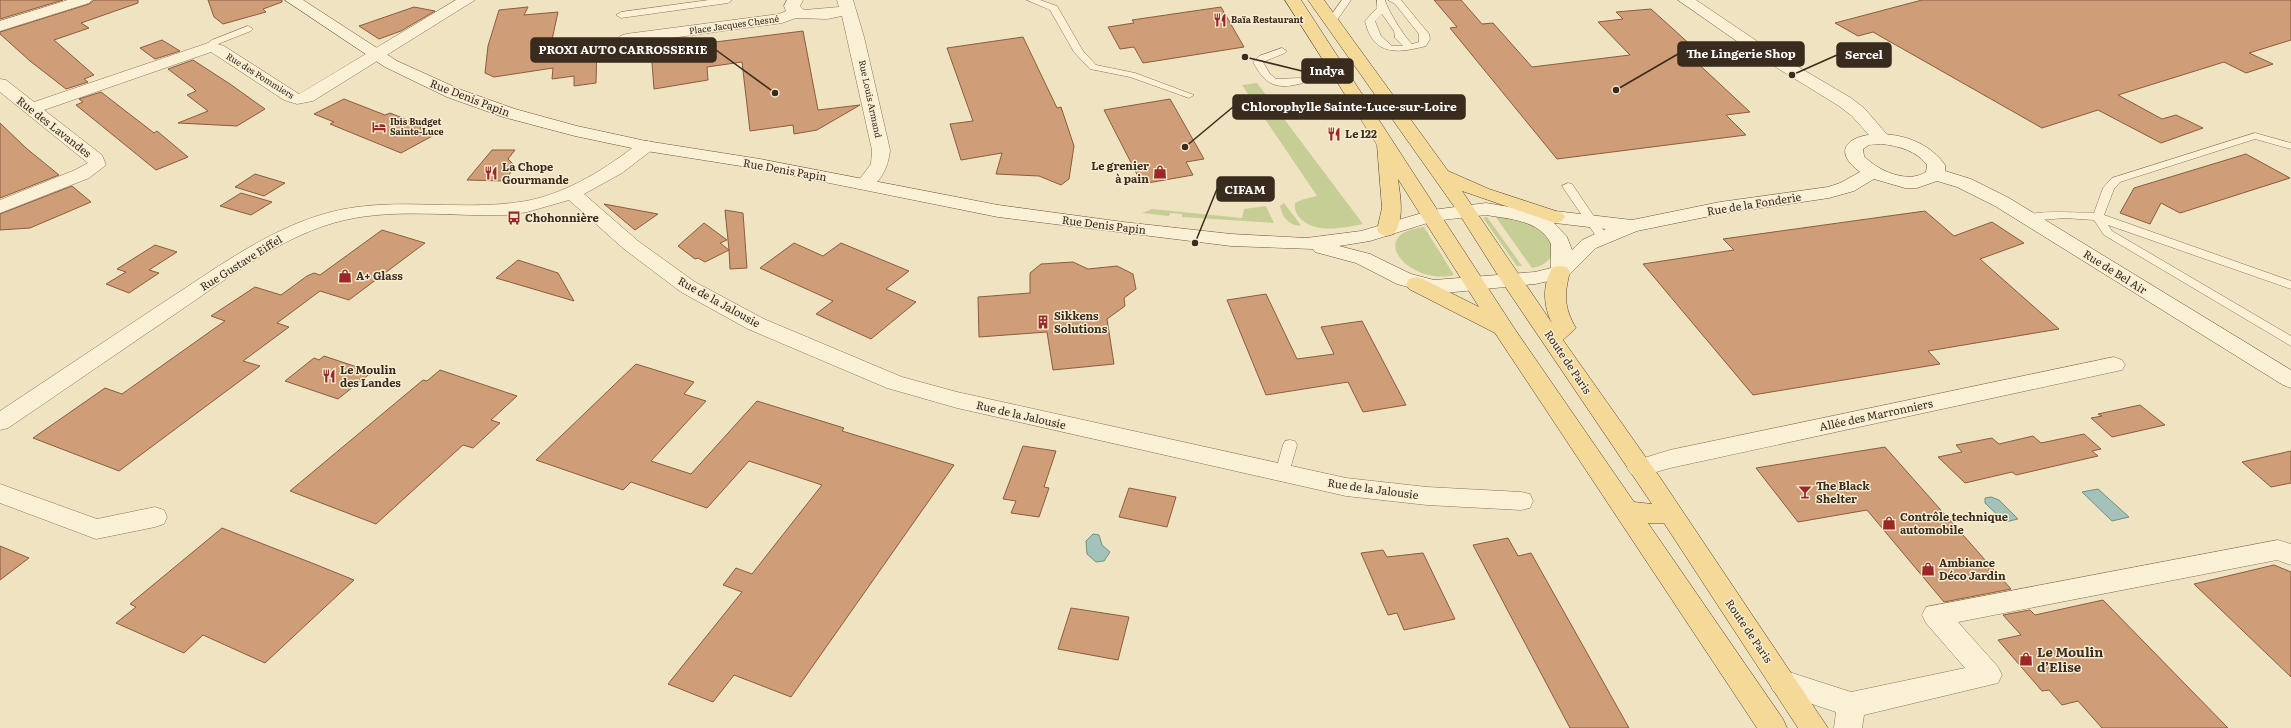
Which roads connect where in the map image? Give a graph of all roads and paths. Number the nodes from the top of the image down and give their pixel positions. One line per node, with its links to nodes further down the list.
1 (84, 0): 16 (street)
2 (293, 0): 22 (street, Rue Denis Papin)
3 (468, 0): 22 (street, Rue des Pommiers)
4 (728, 0): 14 (lane)
5 (1031, 0): 25 (lane)
6 (1293, 0): 30 (main road)
7 (1316, 0): 15 (main road, Route de Paris)
8 (1347, 0): 15 (lane)
9 (1392, 0): 19 (lane)
10 (1686, 0): 28 (street)
11 (1381, 4): 19 (lane); 19 (lane)
12 (846, 5): 13 (street, Place Jacques Chesné); 36 (street, Rue Louis Armand)
13 (795, 7): 18 (street, Place Jacques Chesné)
14 (622, 15)
15 (1332, 21): 34 (main road, Route de Paris)
16 (0, 26)
17 (248, 29): 20 (lane, Rue des Pommiers)
18 (626, 40)
19 (1410, 48)
20 (205, 49): 22 (street, Rue des Pommiers); 26 (street, Rue des Pommiers)
21 (1282, 51): 23 (lane)
22 (375, 55): 31 (street, Rue Denis Papin)
23 (1300, 81)
24 (0, 84): 26 (street, Rue des Lavandes)
25 (1189, 95)
26 (31, 109): 39 (street, Rue des Lavandes)
27 (2291, 135): 29 (lane)
28 (1882, 139): 33 (street); 35 (street)
29 (2272, 140): 32 (lane); 43 (lane)
30 (1385, 145): 42 (main road); 47 (main road)
31 (646, 146): 36 (street, Rue Denis Papin); 38 (street, Rue Gustave Eiffel)
32 (2291, 146)
33 (1873, 172): 35 (street); 46 (street, Rue de la Fonderie)
34 (1442, 174): 40 (main road, Route de Paris); 44 (main road)
35 (1935, 174): 45 (street, Rue de Bel Air)
36 (865, 184): 48 (street, Rue Denis Papin)
37 (1568, 186): 46 (lane)
38 (572, 193): 60 (street, Rue Gustave Eiffel); 63 (street, Rue de la Jalousie)
39 (0, 207)
40 (1467, 211): 41 (street); 42 (street); 51 (main road, Route de Paris)
41 (1526, 215): 44 (street); 49 (street)
42 (1432, 216): 47 (street); 53 (main road)
43 (2098, 217): 45 (lane); 54 (lane); 57 (lane)
44 (1555, 218): 46 (street)
45 (2028, 218): 59 (street, Rue de Bel Air)
46 (1598, 229): 49 (street)
47 (1387, 230): 48 (street); 50 (street)
48 (1306, 244): 50 (street)
49 (1560, 272): 51 (street); 56 (main road)
50 (1395, 273): 52 (street)
51 (1511, 280): 53 (street); 56 (main road, Route de Paris)
52 (1416, 284): 53 (street); 55 (main road)
53 (1474, 284): 55 (main road)
54 (2291, 285)
55 (1506, 333): 66 (main road)
56 (1552, 337): 62 (main road, Route de Paris)
57 (2291, 342)
58 (2114, 365): 62 (street, Allée des Marronniers)
59 (2291, 380)
60 (0, 422)
61 (1290, 445): 63 (lane)
62 (1639, 468): 67 (main road, Route de Paris)
63 (1282, 473): 65 (street, Rue de la Jalousie)
64 (0, 494): 68 (street)
65 (1521, 501)
66 (1622, 508): 67 (main road); 72 (main road)
67 (1671, 514): 70 (main road, Route de Paris)
68 (155, 517)
69 (2291, 555): 71 (street)
70 (1783, 682): 71 (street); 73 (main road, Route de Paris)
71 (1849, 716)
72 (1773, 728)
73 (1814, 728)

